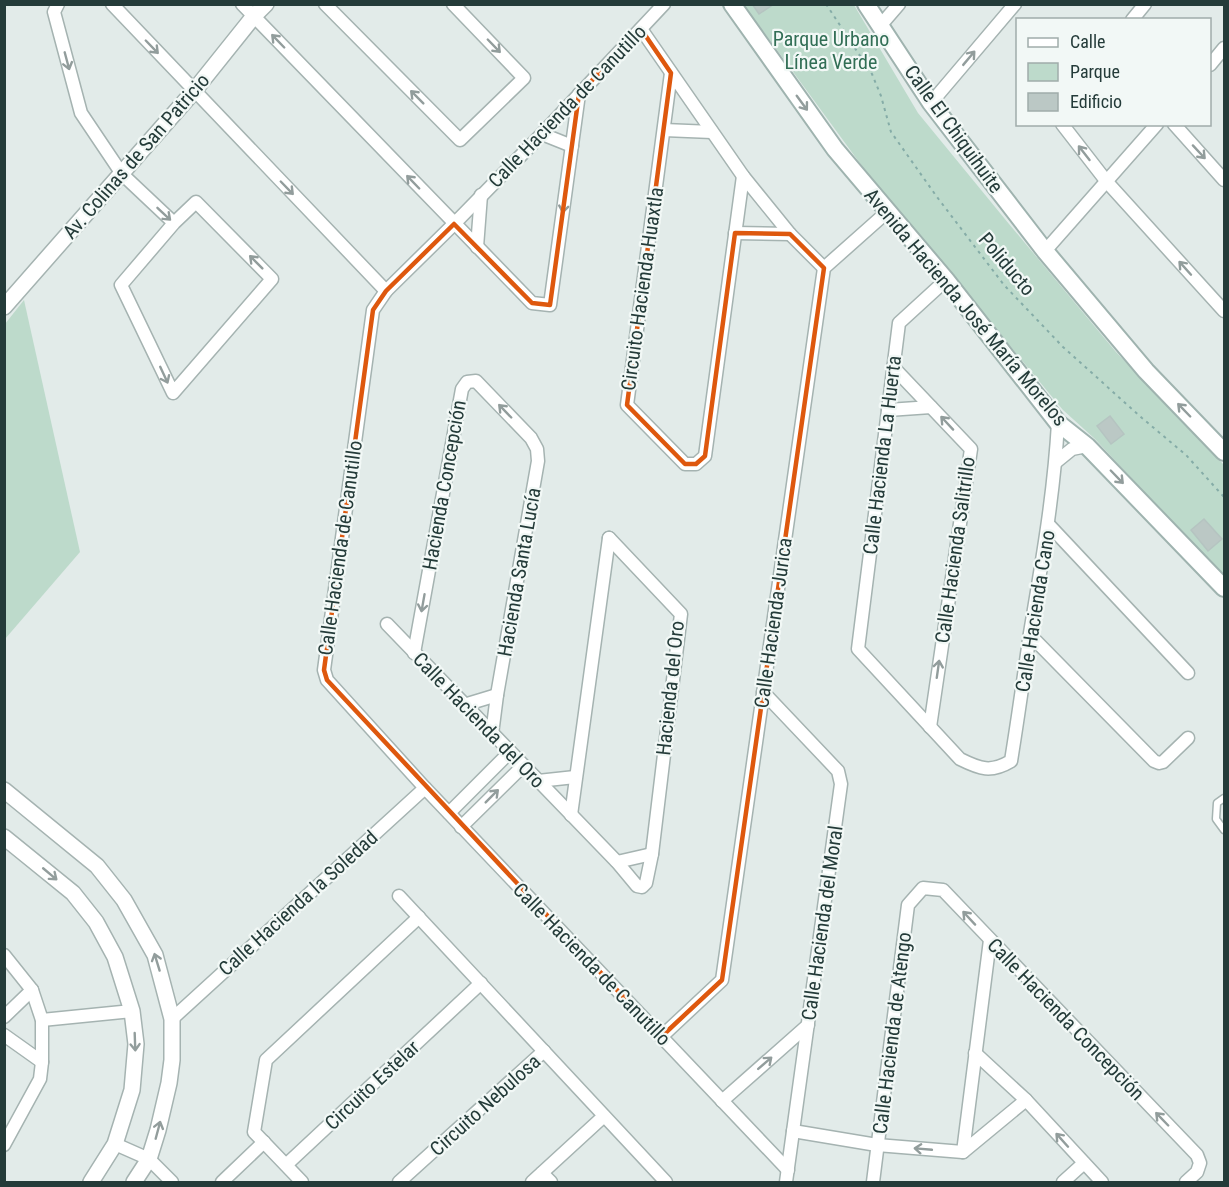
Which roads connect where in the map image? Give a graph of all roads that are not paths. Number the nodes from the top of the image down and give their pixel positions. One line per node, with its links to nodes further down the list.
1 (58, 4): 30 (street, one-way to 30)
2 (112, 4): 20 (street, one-way to 20)
3 (242, 4): 13 (street)
4 (266, 4): 13 (street, Av. Colinas de San Patricio)
5 (326, 4): 6 (street, one-way to 5)
6 (453, 4)
7 (664, 4): 16 (street, Calle Hacienda de Canutillo)
8 (732, 4): 35 (main road, Avenida Hacienda José María Morelos, one-way to 35)
9 (866, 4): 15 (main road, Calle El Chiquihuite)
10 (899, 4): 15 (street)
11 (1015, 4): 22 (street, one-way to 11)
12 (1145, 4): 14 (street)
13 (254, 16): 20 (street, Av. Colinas de San Patricio); 37 (street, one-way to 13)
14 (1134, 18)
15 (880, 26): 22 (main road, Calle El Chiquihuite)
16 (640, 29): 19 (street); 21 (street, Calle Hacienda de Canutillo)
17 (1224, 49): 18 (street)
18 (1211, 63)
19 (671, 73): 26 (street, Circuito Hacienda Huaxtla); 27 (street)
20 (194, 91): 30 (street, Av. Colinas de San Patricio); 44 (street, one-way to 44)
21 (579, 94): 28 (street, Calle Hacienda de Canutillo); 29 (street)
22 (931, 103): 41 (main road, Calle El Chiquihuite)
23 (1064, 126): 33 (street, one-way to 23)
24 (1155, 126): 33 (street)
25 (1176, 126): 32 (street, one-way to 32)
26 (664, 130): 27 (street); 38 (street, Circuito Hacienda Huaxtla)
27 (712, 132): 31 (street)
28 (542, 134): 29 (street); 34 (street, Calle Hacienda de Canutillo)
29 (572, 146): 40 (street, one-way to 40)
30 (122, 174): 36 (street, one-way to 36); 45 (street, Av. Colinas de San Patricio)
31 (743, 176): 38 (street, Circuito Hacienda Huaxtla); 39 (street)
32 (1224, 180)
33 (1107, 182): 41 (street); 46 (street, one-way to 33)
34 (481, 195): 37 (street, Calle Hacienda de Canutillo); 40 (street)
35 (888, 212): 42 (street); 43 (main road, Avenida Hacienda José María Morelos)
36 (174, 223): 36 (street, one-way to 36)
37 (454, 224): 40 (street); 44 (street, Calle Hacienda de Canutillo)
38 (735, 233): 39 (street)
39 (790, 234): 42 (street)
40 (477, 247)
41 (1046, 251): 53 (main road, one-way to 41)
42 (824, 268): 61 (street, Calle Hacienda Jurica)
43 (946, 280): 47 (street, Calle Hacienda La Huerta); 50 (main road, Avenida Hacienda José María Morelos)
44 (386, 291): 71 (street, Calle Hacienda de Canutillo)
45 (4, 307)
46 (1224, 311)
47 (893, 367): 48 (street, Calle Hacienda Salitrillo); 49 (street, Calle Hacienda La Huerta)
48 (931, 407): 49 (street); 64 (street, Calle Hacienda Salitrillo, one-way to 48)
49 (888, 410): 64 (street, Calle Hacienda La Huerta)
50 (1058, 423): 51 (main road, Avenida Hacienda José María Morelos); 54 (street, Calle Hacienda Cano)
51 (1087, 446): 54 (street); 56 (main road, Avenida Hacienda José María Morelos, one-way to 56)
52 (537, 449): 59 (street, Hacienda Concepción, one-way to 59); 62 (street, Hacienda Santa Lucía)
53 (1224, 452)
54 (1056, 462): 55 (street, Calle Hacienda Cano)
55 (1049, 525): 58 (street, Calle Hacienda Cano); 60 (street)
56 (1224, 588)
57 (387, 624): 59 (street, Calle Hacienda del Oro)
58 (1030, 635): 64 (street, Calle Hacienda Cano); 66 (street)
59 (414, 653): 63 (street, Calle Hacienda del Oro)
60 (1188, 673)
61 (763, 692): 92 (street, Calle Hacienda del Moral); 94 (street, Calle Hacienda Jurica)
62 (497, 695): 63 (street); 65 (street, Hacienda Santa Lucía)
63 (464, 705): 65 (street, Calle Hacienda del Oro)
64 (930, 727)
65 (492, 734): 67 (street, Calle Hacienda del Oro)
66 (1188, 738)
67 (510, 752): 68 (street, Calle Hacienda del Oro); 74 (street)
68 (523, 766): 70 (street, Calle Hacienda del Oro); 76 (street, one-way to 68)
69 (575, 777): 70 (street); 75 (street, Hacienda del Oro); 79 (street, Hacienda del Oro)
70 (538, 781): 75 (street, Calle Hacienda del Oro)
71 (425, 788): 74 (street, Calle Hacienda de Canutillo); 90 (street, Calle Hacienda la Soledad)
72 (4, 790): 90 (street, one-way to 72)
73 (1224, 798): 77 (lane)
74 (449, 813): 76 (street, Calle Hacienda de Canutillo)
75 (571, 815): 80 (street, Hacienda del Oro)
76 (461, 827): 94 (street, Calle Hacienda de Canutillo)
77 (1224, 830)
78 (4, 837): 88 (street, one-way to 88)
79 (652, 854): 80 (street); 80 (street, Hacienda del Oro)
80 (617, 862)
81 (923, 888): 84 (street, Calle Hacienda Concepción, one-way to 81); 105 (street, Calle Hacienda de Atengo)
82 (399, 896): 83 (street)
83 (419, 917): 86 (street); 102 (street)
84 (990, 940): 96 (street); 123 (street, Calle Hacienda Concepción, one-way to 84)
85 (4, 955): 87 (street)
86 (481, 983): 95 (street); 109 (street, Circuito Estelar)
87 (32, 990): 89 (street); 91 (street)
88 (132, 1011): 91 (street); 103 (street, one-way to 103)
89 (4, 1017)
90 (172, 1018): 107 (street, one-way to 90)
91 (42, 1020): 97 (street)
92 (808, 1025): 99 (street, one-way to 92); 101 (street, Calle Hacienda del Moral)
93 (4, 1035): 97 (street)
94 (661, 1037): 99 (street, Calle Hacienda de Canutillo)
95 (544, 1051): 100 (street, Circuito Nebulosa); 117 (street, Circuito Nebulosa)
96 (975, 1053): 98 (street); 106 (street)
97 (42, 1062): 104 (street)
98 (1026, 1100): 106 (street); 108 (street, one-way to 98)
99 (722, 1101): 110 (street, Calle Hacienda de Canutillo)
100 (604, 1116): 111 (street); 119 (street, Circuito Nebulosa)
101 (793, 1131): 105 (street); 110 (street, Calle Hacienda del Moral)
102 (264, 1142): 109 (street); 115 (street)
103 (115, 1144): 107 (street); 112 (street)
104 (4, 1145)
105 (877, 1145): 106 (street, one-way to 105); 120 (street, Calle Hacienda de Atengo)
106 (963, 1152)
107 (149, 1159): 113 (street); 114 (street)
108 (1084, 1163): 121 (street); 122 (street)
109 (286, 1165): 116 (street)
110 (787, 1176)
111 (546, 1178): 118 (street)
112 (91, 1182)
113 (134, 1182)
114 (172, 1182)
115 (222, 1182)
116 (302, 1182)
117 (399, 1182)
118 (532, 1182)
119 (666, 1182)
120 (873, 1182)
121 (1063, 1182)
122 (1102, 1182)
123 (1186, 1182)

